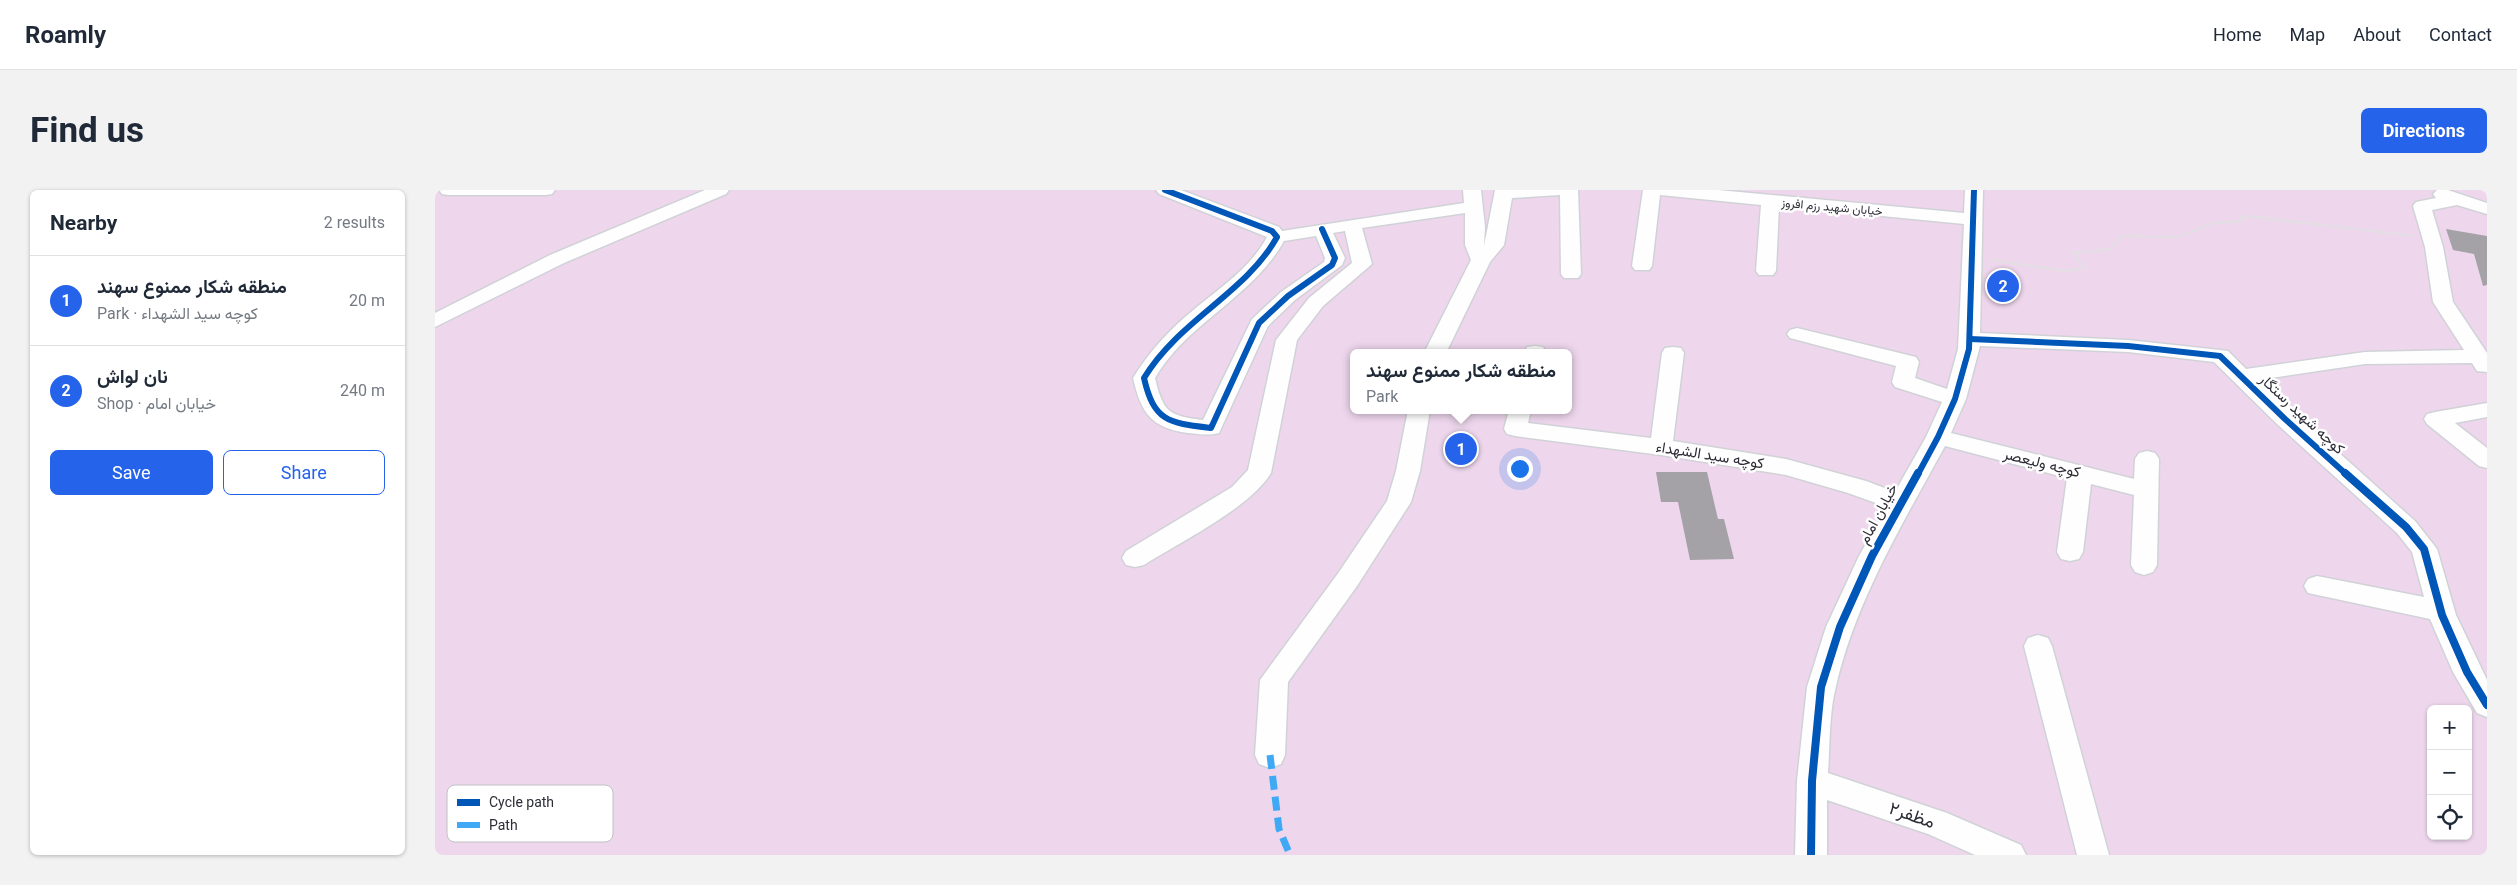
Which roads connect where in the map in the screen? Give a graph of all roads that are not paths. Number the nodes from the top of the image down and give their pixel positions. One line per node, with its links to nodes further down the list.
1 (448, 190): 2 (street)
2 (546, 190)
3 (720, 190): 24 (street)
4 (1165, 190): 19 (street)
5 (1560, 190): 11 (street)
6 (1569, 190): 23 (street)
7 (1653, 190): 21 (street)
8 (1660, 190): 14 (street, خیابان شهید رزم افروز)
9 (1974, 190): 16 (street, خیابان امام)
10 (2435, 190): 13 (street)
11 (1504, 192): 20 (street)
12 (1473, 199): 17 (street); 20 (street)
13 (2457, 200): 15 (street); 29 (street)
14 (1770, 201): 16 (street, خیابان شهید رزم افروز); 22 (street)
15 (2487, 209)
16 (1974, 219): 26 (street, خیابان امام)
17 (1352, 224): 18 (street); 43 (street)
18 (1322, 229): 19 (street); 19 (street)
19 (1277, 237)
20 (1481, 260): 27 (street)
21 (1642, 266)
22 (1766, 271)
23 (1571, 274)
24 (435, 321)
25 (1797, 334): 31 (street)
26 (1970, 339): 30 (street, کوچه شهید رستگار); 31 (street, خیابان امام)
27 (1437, 349)
28 (1673, 353): 36 (street)
29 (2482, 363): 30 (street)
30 (2241, 376): 46 (street, کوچه شهید رستگار)
31 (1955, 399): 35 (street, خیابان امام)
32 (2487, 410): 38 (street)
33 (1418, 414): 49 (street)
34 (1518, 420): 36 (street, کوچه سید الشهداء)
35 (1938, 436): 39 (street, کوچه ولیعصر); 41 (street, خیابان امام)
36 (1661, 447): 41 (street, کوچه سید الشهداء)
37 (2147, 459): 40 (street)
38 (2487, 460)
39 (2080, 473): 40 (street, کوچه ولیعصر); 42 (street)
40 (2146, 490): 44 (street)
41 (1900, 503): 50 (street, خیابان امام)
42 (2070, 552)
43 (1135, 558)
44 (2143, 565)
45 (2317, 586): 46 (street)
46 (2441, 611): 48 (street, کوچه شهید رستگار)
47 (2038, 646): 53 (street)
48 (2485, 699)
49 (1270, 755)
50 (1812, 780): 51 (street, خیابان امام); 52 (street, مظفر۲)
51 (1811, 855)
52 (2009, 855)
53 (2093, 855)

